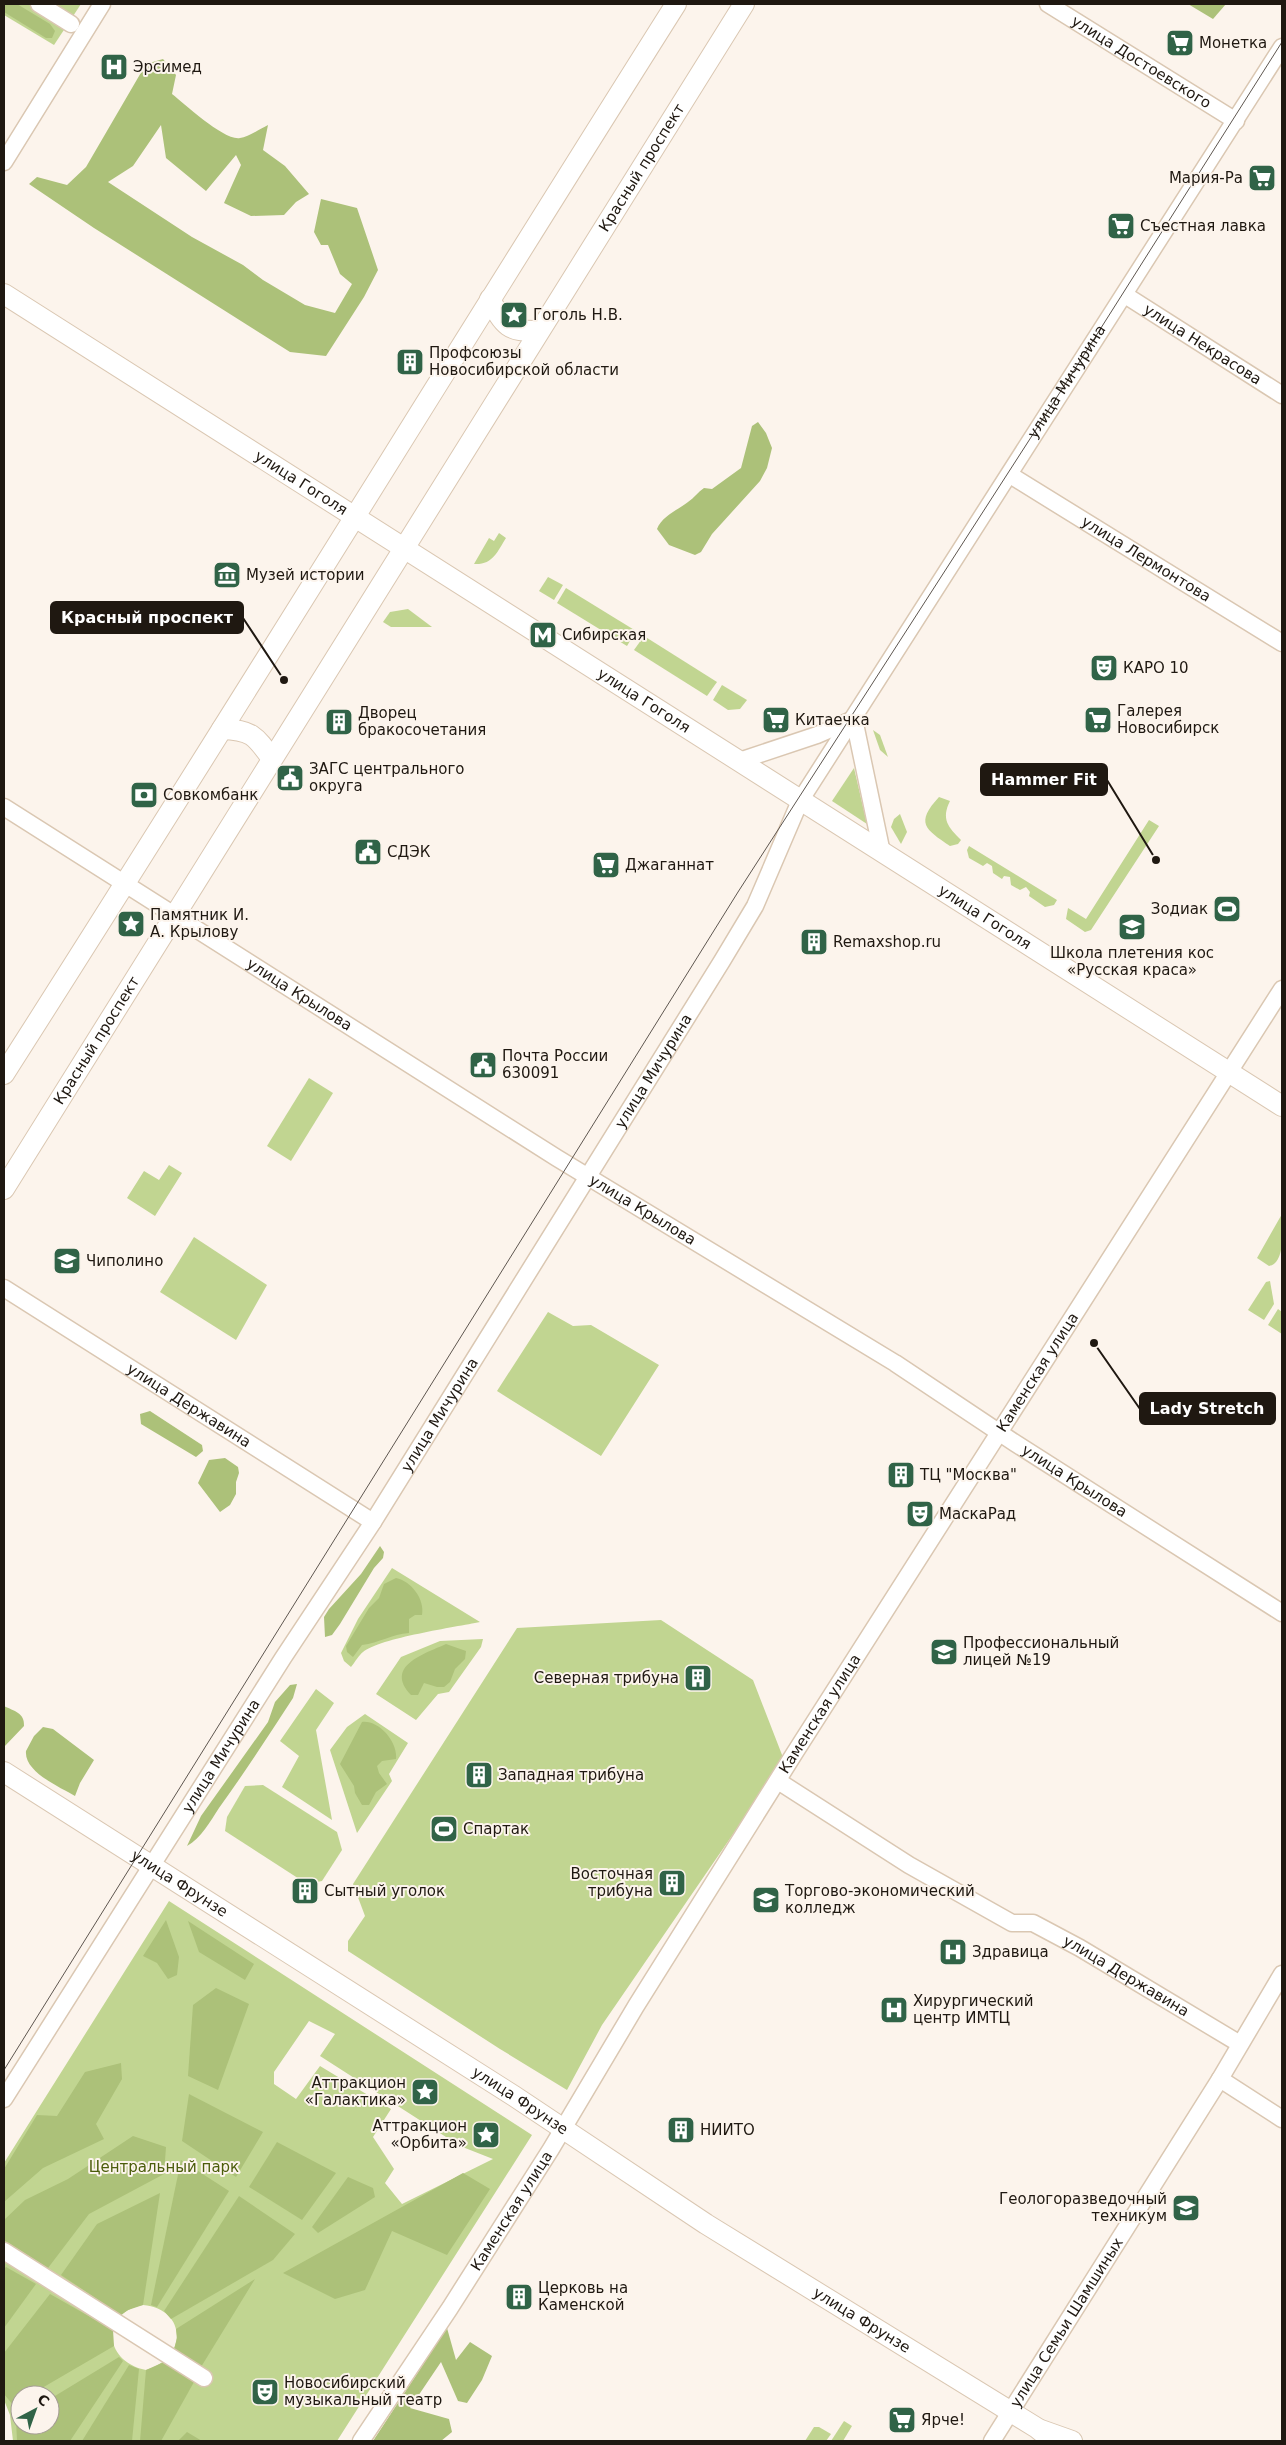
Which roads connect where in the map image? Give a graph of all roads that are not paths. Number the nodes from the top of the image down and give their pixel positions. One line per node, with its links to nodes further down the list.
1 (39, 4): 6 (street)
2 (102, 4): 9 (street)
3 (676, 4): 12 (main road)
4 (744, 4): 13 (main road, Красный проспект)
5 (1048, 4): 8 (street, улица Достоевского)
6 (71, 24)
7 (1282, 46): 8 (street, улица Мичурина)
8 (1236, 121): 11 (street, улица Мичурина)
9 (4, 162)
10 (4, 294): 16 (main road, улица Гоголя)
11 (1125, 295): 14 (street, улица Некрасова); 15 (street, улица Мичурина)
12 (490, 299): 13 (main road); 16 (main road)
13 (540, 331): 17 (main road, Красный проспект)
14 (1282, 395)
15 (1010, 475): 18 (street, улица Лермонтова); 19 (street, улица Мичурина)
16 (357, 516): 17 (main road, улица Гоголя); 20 (main road)
17 (404, 547): 21 (main road, Красный проспект); 22 (main road, улица Гоголя)
18 (1282, 643)
19 (854, 719): 22 (street); 23 (street, улица Мичурина); 25 (street)
20 (222, 729): 21 (main road); 26 (main road)
21 (272, 759): 27 (main road, Красный проспект)
22 (739, 761): 23 (main road, улица Гоголя)
23 (800, 801): 25 (main road, улица Гоголя); 32 (street, улица Мичурина)
24 (4, 807): 26 (street, улица Крылова)
25 (882, 853): 29 (main road, улица Гоголя)
26 (125, 884): 27 (street, улица Крылова); 30 (main road)
27 (174, 915): 32 (street, улица Крылова); 33 (main road, Красный проспект)
28 (1282, 990): 29 (street, Каменская улица)
29 (1230, 1073): 31 (main road, улица Гоголя); 35 (street, Каменская улица)
30 (4, 1074)
31 (1282, 1106)
32 (589, 1177): 35 (street, улица Крылова); 36 (street, улица Мичурина)
33 (4, 1189)
34 (4, 1288): 36 (street, улица Державина)
35 (999, 1432): 37 (street, улица Крылова); 39 (street, Каменская улица)
36 (373, 1522): 40 (street, улица Мичурина)
37 (1282, 1613)
38 (4, 1772): 40 (main road, улица Фрунзе)
39 (778, 1780): 42 (street, улица Державина); 46 (street, Каменская улица)
40 (150, 1866): 44 (street, улица Мичурина); 46 (main road, улица Фрунзе)
41 (1282, 1974): 42 (street, улица Семьи Шамшиных)
42 (1240, 2044): 43 (street, улица Семьи Шамшиных)
43 (1220, 2079): 45 (street); 49 (street, улица Семьи Шамшиных)
44 (4, 2098)
45 (1282, 2119)
46 (563, 2130): 49 (main road, улица Фрунзе); 51 (street, Каменская улица)
47 (4, 2251): 48 (street)
48 (204, 2378)
49 (1010, 2412): 50 (main road, улица Фрунзе); 52 (street, улица Семьи Шамшиных)
50 (1037, 2428): 53 (main road, улица Фрунзе); 54 (main road, улица Фрунзе)
51 (361, 2441)
52 (992, 2441)
53 (1053, 2441)
54 (1072, 2441)

